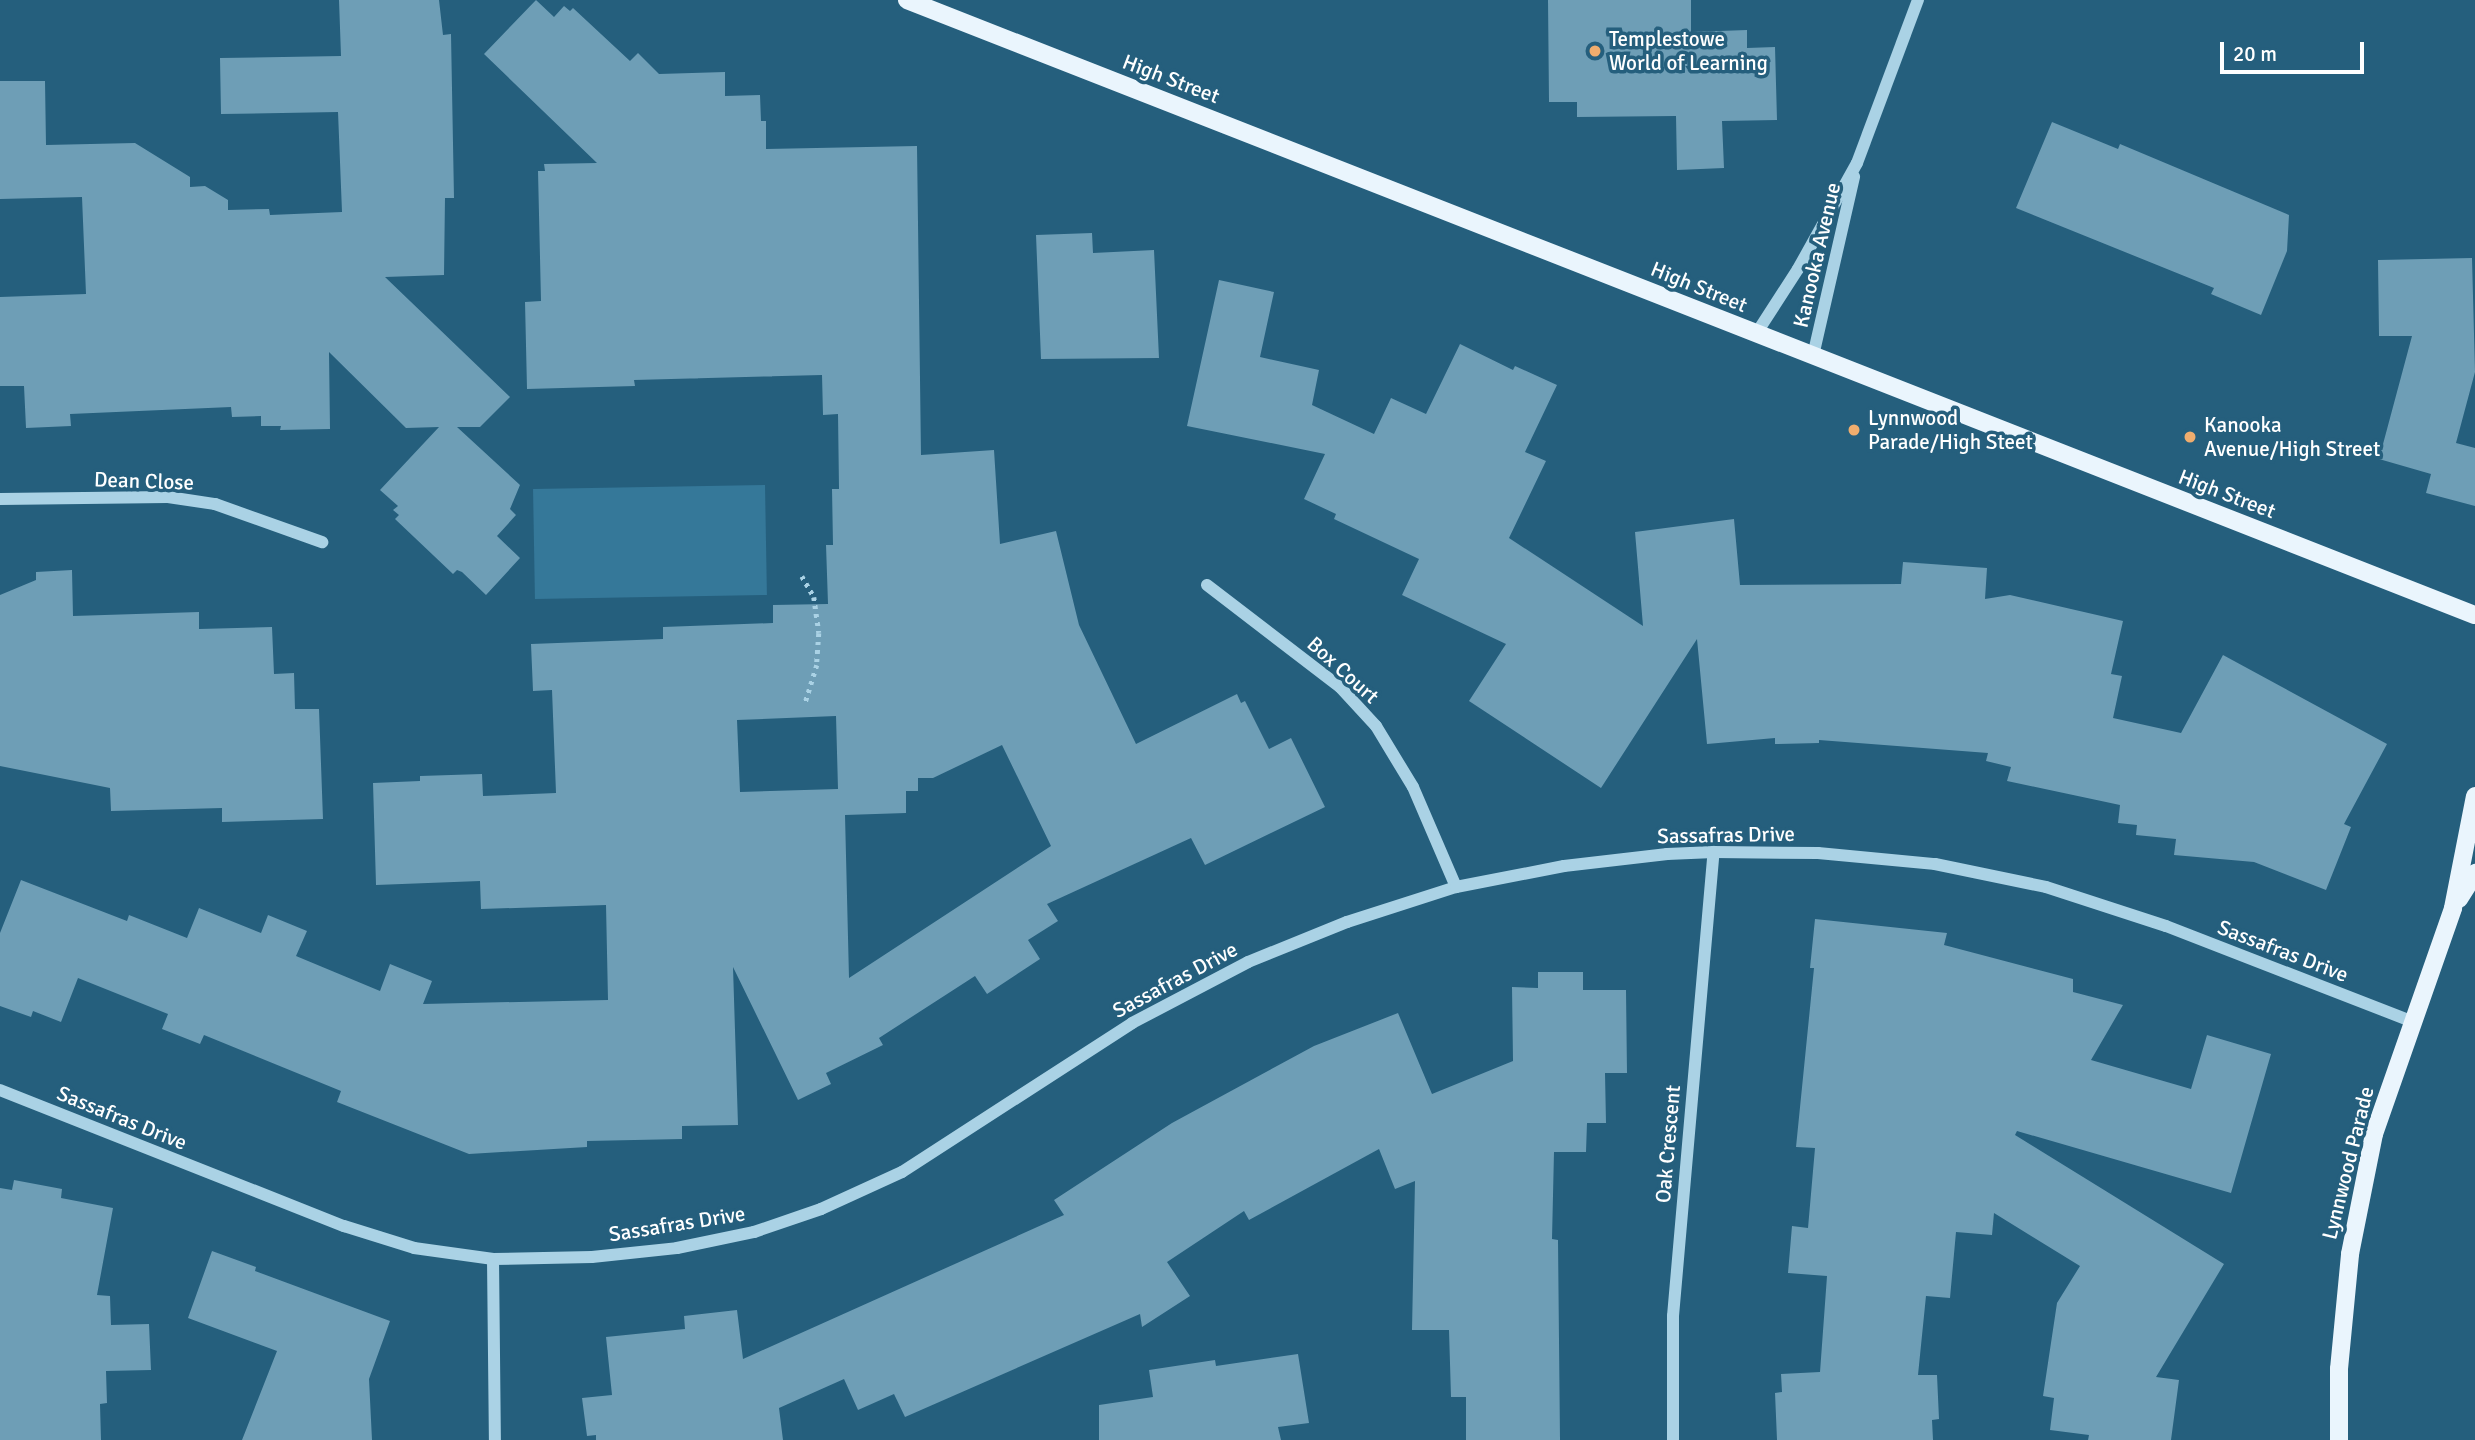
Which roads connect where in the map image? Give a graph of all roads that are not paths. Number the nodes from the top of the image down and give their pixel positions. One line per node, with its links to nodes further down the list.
1 (907, 0): 4 (main road, High Street)
2 (1918, 0): 3 (street, Kanooka Avenue)
3 (1857, 163): 4 (street, Kanooka Avenue); 5 (street, Kanooka Avenue)
4 (1756, 334): 5 (main road, High Street)
5 (1813, 356): 9 (main road, High Street)
6 (0, 499): 7 (street, Dean Close)
7 (322, 542)
8 (1207, 585): 13 (street, Box Court)
9 (2475, 615)
10 (2475, 796): 14 (main road, Lynnwood Parade)
11 (1714, 852): 13 (street, Sassafras Drive); 15 (street, Sassafras Drive); 19 (street, Oak Crescent)
12 (2475, 873): 14 (main road, Lynnwood Parade)
13 (1456, 887): 17 (street, Sassafras Drive)
14 (2453, 908): 15 (main road, Lynnwood Parade)
15 (2411, 1021): 20 (main road, Lynnwood Parade)
16 (0, 1090): 17 (street, Sassafras Drive)
17 (493, 1259): 18 (street)
18 (495, 1440)
19 (1673, 1440)
20 (2339, 1440)

